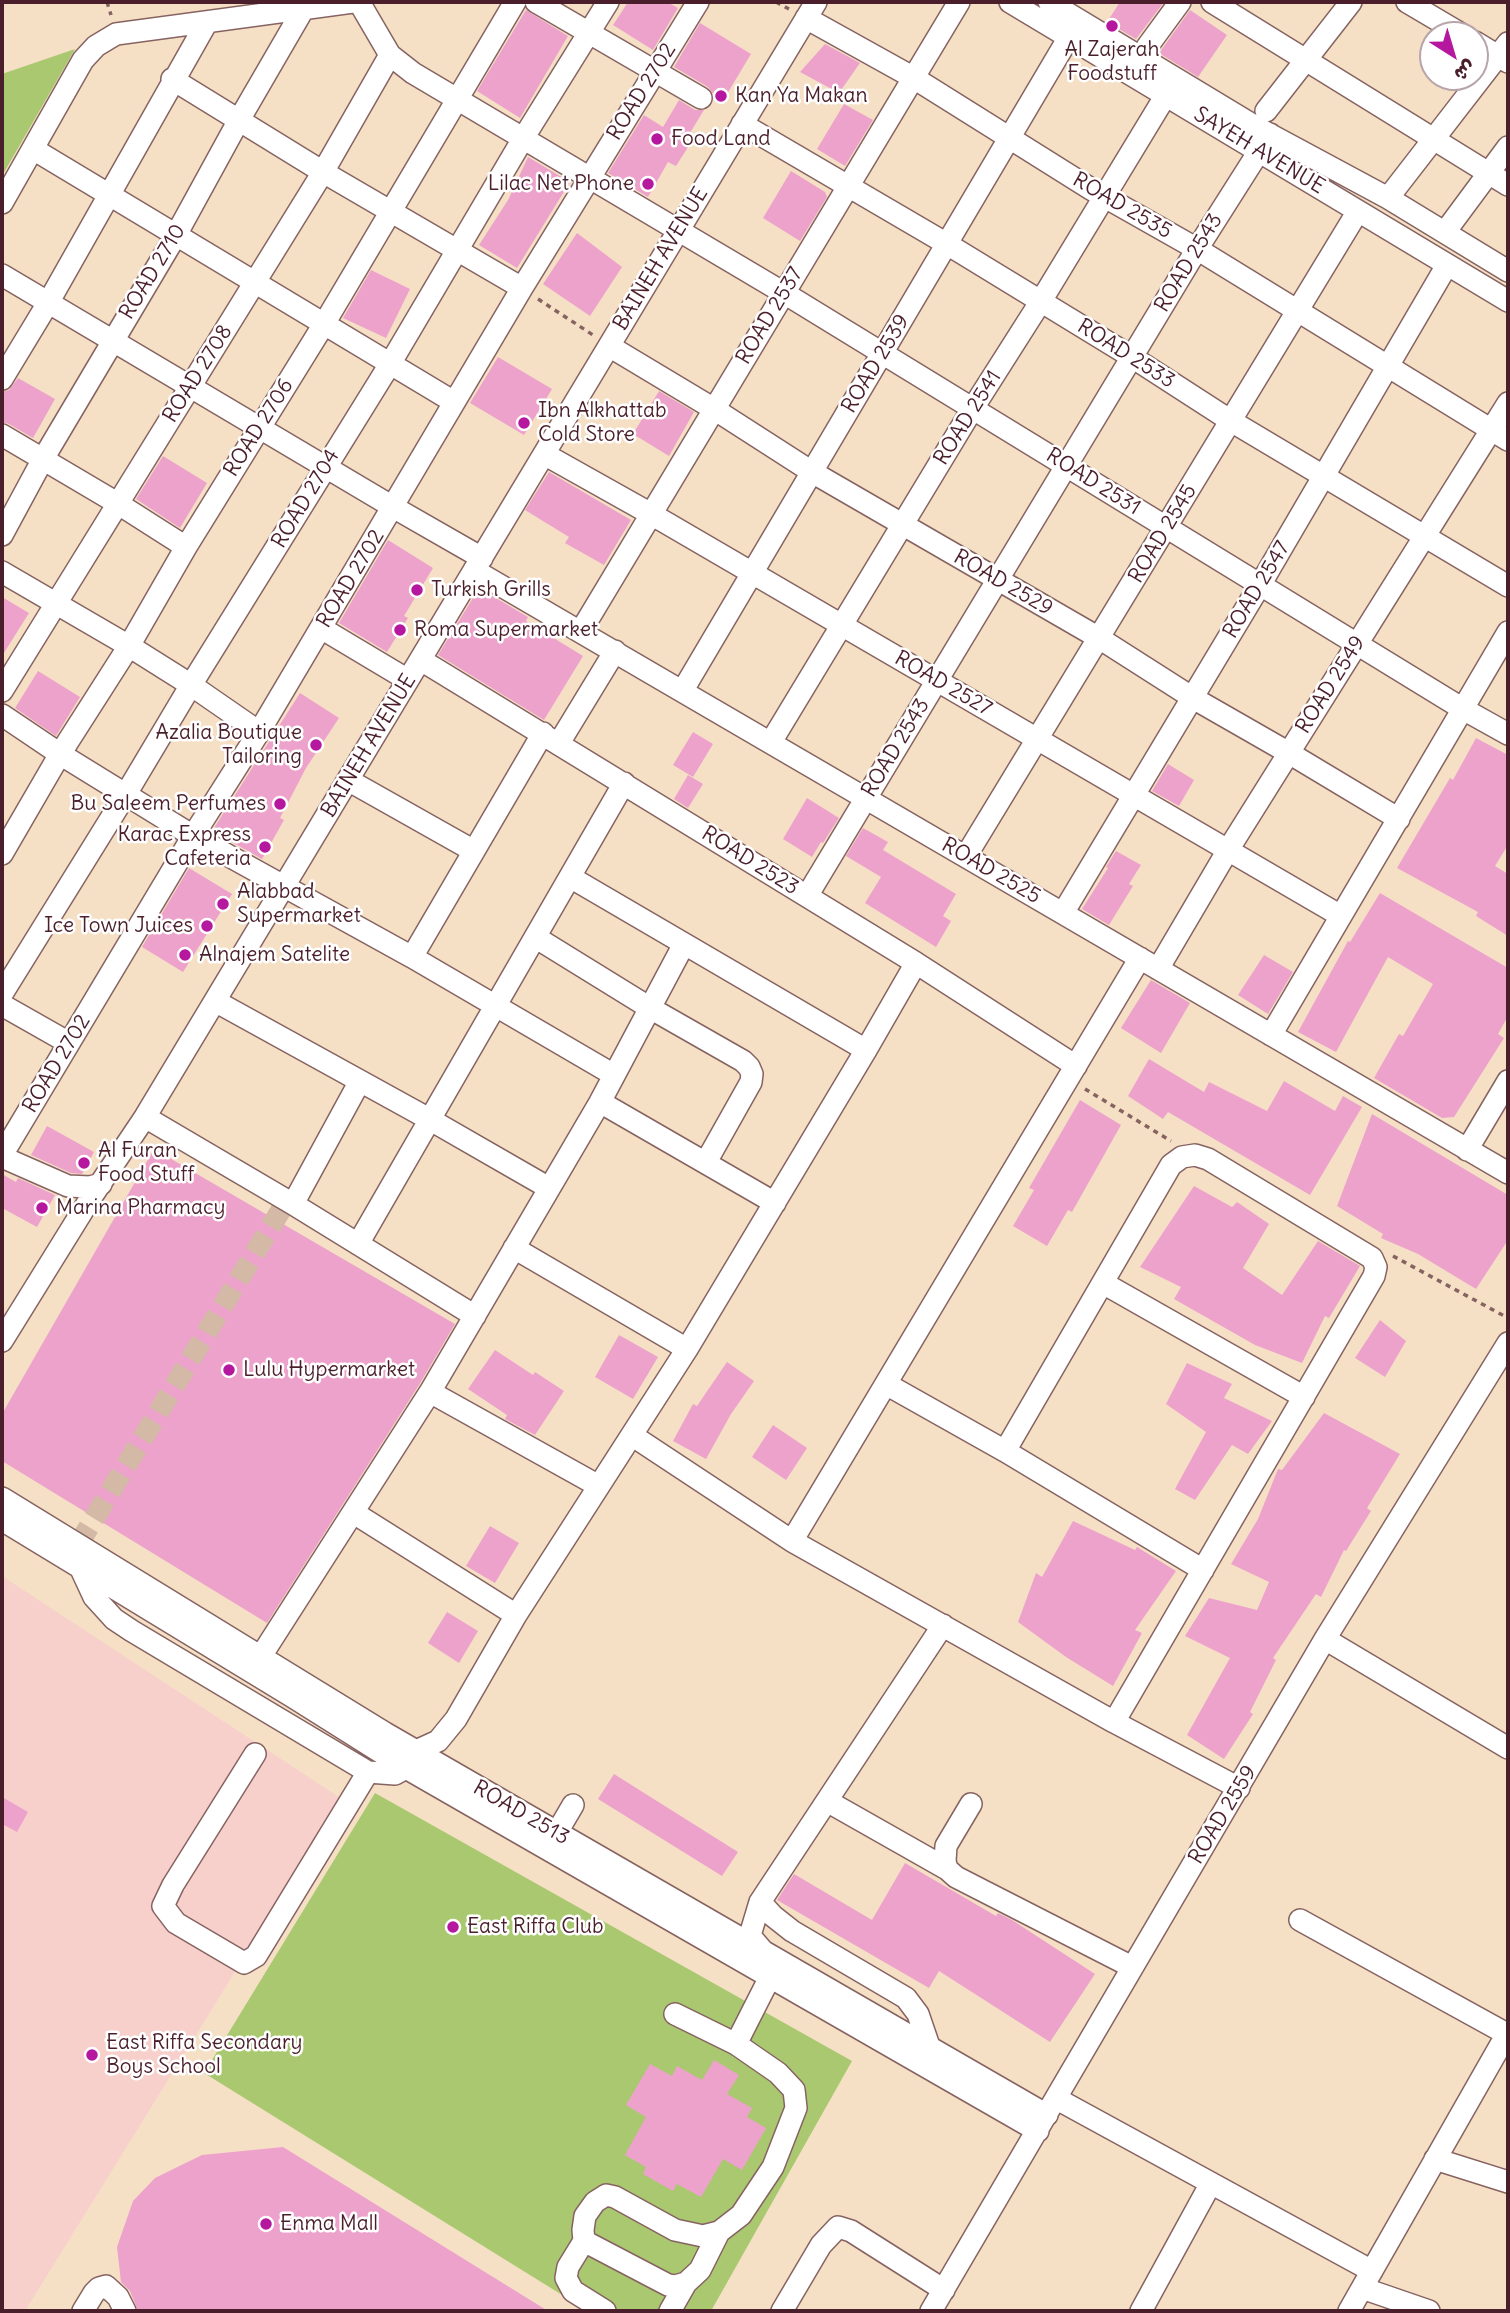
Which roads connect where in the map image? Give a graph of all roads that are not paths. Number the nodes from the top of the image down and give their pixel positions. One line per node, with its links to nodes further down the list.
1 (353, 2): 14 (street)
2 (359, 2): 22 (street)
3 (516, 2): 29 (street, ROAD 2706)
4 (536, 2): 18 (street)
5 (608, 2): 18 (street, ROAD 2704)
6 (698, 2): 24 (street, ROAD 2702)
7 (959, 2): 25 (street, ROAD 2537)
8 (1010, 2): 13 (street, SAYEH AVENUE)
9 (1180, 2): 20 (street)
10 (1212, 2): 23 (street)
11 (1351, 2): 23 (street)
12 (1407, 2): 16 (street)
13 (1040, 6): 19 (street, SAYEH AVENUE); 36 (street, SAYEH AVENUE)
14 (304, 8): 17 (street); 31 (street, ROAD 2710)
15 (811, 10): 25 (street, ROAD 2535); 32 (street, BAINEH AVENUE)
16 (1439, 21)
17 (207, 22): 26 (street); 38 (street)
18 (589, 33): 24 (street); 33 (street, ROAD 2704)
19 (1069, 37): 27 (street, SAYEH AVENUE); 34 (street, ROAD 2539)
20 (1147, 47)
21 (1505, 54): 35 (street)
22 (390, 55): 29 (street, ROAD 2531); 39 (street, ROAD 2708)
23 (1306, 61): 30 (street); 35 (street)
24 (655, 71): 28 (street); 41 (street, ROAD 2702)
25 (914, 78): 34 (street, ROAD 2535); 42 (street, ROAD 2537)
26 (172, 79): 31 (street); 44 (street)
27 (1167, 95): 36 (street, SAYEH AVENUE); 45 (street, ROAD 2541)
28 (701, 98)
29 (458, 99): 33 (street, ROAD 2531); 48 (street, ROAD 2706)
30 (1266, 111)
31 (239, 120): 39 (street); 52 (street, ROAD 2710)
32 (742, 124): 42 (street, ROAD 2533); 50 (street, BAINEH AVENUE)
33 (524, 137): 41 (street, ROAD 2531); 55 (street, ROAD 2704)
34 (1009, 138): 45 (street, ROAD 2535); 53 (street, ROAD 2539)
35 (1434, 140): 40 (street); 46 (street)
36 (1264, 142): 46 (street, SAYEH AVENUE); 49 (street, SAYEH AVENUE); 54 (street, ROAD 2543)
37 (1508, 147): 40 (street)
38 (33, 149): 44 (street); 47 (street)
39 (323, 172): 48 (street); 59 (street, ROAD 2708)
40 (1488, 173): 43 (street); 51 (street)
41 (590, 176): 50 (street, ROAD 2531); 60 (street, ROAD 2702)
42 (849, 185): 53 (street, ROAD 2533); 61 (street, ROAD 2537)
43 (1508, 185)
44 (108, 194): 52 (street); 64 (street)
45 (1105, 197): 54 (street, ROAD 2535); 62 (street, ROAD 2541)
46 (1388, 198): 51 (street, SAYEH AVENUE)
47 (2, 203)
48 (389, 211): 55 (street); 66 (street, ROAD 2706)
49 (1358, 211): 56 (street, SAYEH AVENUE); 65 (street, ROAD 2545)
50 (679, 230): 61 (street, ROAD 2531); 68 (street, BAINEH AVENUE)
51 (1445, 232): 57 (street, SAYEH AVENUE)
52 (176, 235): 59 (street); 67 (street, ROAD 2710)
53 (947, 244): 62 (street, ROAD 2533); 69 (street, ROAD 2539)
54 (1197, 249): 65 (street, ROAD 2535); 70 (street, ROAD 2543)
55 (457, 251): 60 (street); 71 (street, ROAD 2704)
56 (1447, 265): 63 (street, SAYEH AVENUE); 72 (street, ROAD 2547)
57 (1508, 271)
58 (2, 275): 64 (street, ROAD 2525)
59 (255, 283): 66 (street); 74 (street, ROAD 2708)
60 (522, 289): 75 (street, ROAD 2702)
61 (784, 293): 69 (street, ROAD 2531); 78 (street, ROAD 2537)
62 (1041, 301): 70 (street, ROAD 2533); 77 (street, ROAD 2541)
63 (1508, 301)
64 (48, 303): 67 (street, ROAD 2525); 73 (street)
65 (1297, 312): 72 (street, ROAD 2535); 79 (street, ROAD 2545)
66 (324, 324): 71 (street); 80 (street, ROAD 2706)
67 (113, 340): 74 (street, ROAD 2525); 84 (street, ROAD 2710)
68 (609, 346): 78 (street, ROAD 2529); 83 (street, BAINEH AVENUE)
69 (883, 353): 77 (street, ROAD 2531); 87 (street, ROAD 2539)
70 (1132, 357): 79 (street, ROAD 2533); 86 (street, ROAD 2543)
71 (390, 364): 75 (street); 85 (street, ROAD 2704)
72 (1388, 367): 82 (street, ROAD 2535); 88 (street, ROAD 2547)
73 (2, 379)
74 (190, 387): 80 (street, ROAD 2525); 89 (street, ROAD 2708)
75 (454, 402): 90 (street, ROAD 2702)
76 (1508, 403): 82 (street, ROAD 2549)
77 (973, 408): 86 (street, ROAD 2531); 92 (street, ROAD 2541)
78 (714, 409): 87 (street, ROAD 2529); 91 (street, ROAD 2537)
79 (1231, 421): 88 (street, ROAD 2533); 93 (street, ROAD 2545)
80 (260, 427): 85 (street, ROAD 2525); 96 (street, ROAD 2706)
81 (2, 435): 84 (street)
82 (1500, 435): 95 (street, ROAD 2549)
83 (544, 454): 91 (street, ROAD 2527); 97 (street, BAINEH AVENUE)
84 (43, 459): 89 (street); 94 (street, ROAD 2710)
85 (326, 466): 90 (street, ROAD 2525); 115 (street, ROAD 2704)
86 (1066, 466): 93 (street, ROAD 2531); 100 (street, ROAD 2543)
87 (812, 472): 92 (street, ROAD 2529); 99 (street, ROAD 2539)
88 (1325, 475): 95 (street, ROAD 2533); 101 (street, ROAD 2547)
89 (117, 503): 96 (street); 103 (street, ROAD 2708)
90 (393, 507): 97 (street, ROAD 2525); 105 (street, ROAD 2702)
91 (651, 514): 99 (street, ROAD 2527); 106 (street, ROAD 2537)
92 (903, 524): 100 (street, ROAD 2529); 104 (street, ROAD 2541)
93 (1167, 527): 101 (street, ROAD 2531); 108 (street, ROAD 2545)
94 (2, 535)
95 (1424, 537): 102 (street, ROAD 2533); 109 (street, ROAD 2549)
96 (186, 547): 110 (street, ROAD 2706)
97 (478, 564): 106 (street, ROAD 2525); 112 (street, BAINEH AVENUE)
98 (2, 572): 103 (street)
99 (752, 573): 104 (street, ROAD 2527); 116 (street, ROAD 2539)
100 (997, 580): 108 (street, ROAD 2529); 114 (street, ROAD 2543)
101 (1260, 585): 109 (street, ROAD 2531); 118 (street, ROAD 2547)
102 (1508, 586)
103 (57, 603): 110 (street); 117 (street, ROAD 2708)
104 (842, 625): 114 (street, ROAD 2527); 125 (street, ROAD 2541)
105 (321, 628): 113 (street); 121 (street, ROAD 2702)
106 (581, 631): 111 (street, ROAD 2525)
107 (1508, 632): 119 (street)
108 (1099, 638): 118 (street, ROAD 2529); 124 (street, ROAD 2545)
109 (1357, 644): 119 (street, ROAD 2531); 126 (street, ROAD 2549)
110 (128, 646): 115 (street); 127 (street, ROAD 2706)
111 (615, 651): 116 (street, ROAD 2525); 123 (street)
112 (421, 660): 113 (street, BAINEH AVENUE); 123 (street, ROAD 2523)
113 (408, 680): 128 (street, BAINEH AVENUE)
114 (937, 680): 124 (street, ROAD 2527); 132 (street, ROAD 2543)
115 (191, 685): 121 (street); 130 (street, ROAD 2704)
116 (682, 690): 125 (street, ROAD 2525)
117 (2, 691)
118 (1192, 698): 126 (street, ROAD 2529); 131 (street, ROAD 2547)
119 (1463, 709): 122 (street, ROAD 2531); 133 (street)
120 (2, 715): 127 (street)
121 (259, 732): 134 (street, ROAD 2702)
122 (1508, 734)
123 (551, 738): 129 (street, ROAD 2523); 136 (street)
124 (1038, 739): 131 (street, ROAD 2527); 138 (street, ROAD 2545)
125 (771, 743): 132 (street, ROAD 2525)
126 (1289, 753): 133 (street, ROAD 2529); 135 (street, ROAD 2549)
127 (60, 754): 130 (street); 137 (street, ROAD 2706)
128 (348, 780): 136 (street); 140 (street, BAINEH AVENUE)
129 (624, 783): 139 (street); 141 (street, ROAD 2523)
130 (126, 794): 134 (street); 150 (street, ROAD 2704)
131 (1134, 795): 135 (street, ROAD 2527); 142 (street, ROAD 2547)
132 (866, 798): 138 (street, ROAD 2525); 141 (street, ROAD 2543)
133 (1399, 819): 143 (street)
134 (193, 835): 140 (street); 156 (street, ROAD 2702)
135 (1228, 850): 143 (street, ROAD 2527); 149 (street, ROAD 2549)
136 (474, 851): 146 (street)
137 (2, 854)
138 (966, 856): 142 (street, ROAD 2525)
139 (570, 877): 144 (street); 145 (street)
140 (284, 886): 146 (street); 151 (street, BAINEH AVENUE)
141 (807, 896): 148 (street, ROAD 2523)
142 (1063, 913): 147 (street, ROAD 2525)
143 (1341, 916): 155 (street)
144 (535, 937): 153 (street); 154 (street)
145 (684, 944): 154 (street); 157 (street)
146 (412, 957): 153 (street)
147 (1140, 958): 149 (street, ROAD 2525); 158 (street)
148 (916, 963): 157 (street); 158 (street, ROAD 2523)
149 (1158, 969): 155 (street, ROAD 2525)
150 (2, 994)
151 (215, 1001): 160 (street); 163 (street, BAINEH AVENUE)
152 (2, 1005): 156 (street)
153 (495, 1006): 159 (street); 164 (street)
154 (650, 1008): 159 (street); 167 (street)
155 (1270, 1035): 165 (street, ROAD 2525)
156 (69, 1043): 166 (street, ROAD 2702)
157 (866, 1050): 171 (street)
158 (1072, 1072): 181 (street)
159 (614, 1075): 162 (street)
160 (360, 1081): 164 (street); 172 (street)
161 (1508, 1081): 165 (street)
162 (600, 1102): 167 (street); 170 (street)
163 (145, 1117): 169 (street, BAINEH AVENUE); 172 (street)
164 (429, 1119): 170 (street); 173 (street)
165 (1467, 1150): 168 (street, ROAD 2525)
166 (2, 1156): 169 (street)
167 (706, 1161): 171 (street)
168 (1508, 1173)
169 (101, 1184): 176 (street, BAINEH AVENUE)
170 (549, 1188): 174 (street)
171 (775, 1203): 180 (street)
172 (293, 1204): 173 (street)
173 (358, 1244): 177 (street)
174 (514, 1248): 177 (street); 180 (street)
175 (1103, 1283): 183 (street); 183 (street); 185 (street)
176 (9, 1314): 178 (street, BAINEH AVENUE)
177 (475, 1316): 182 (street)
178 (2, 1341)
179 (1508, 1343): 195 (street, ROAD 2559)
180 (687, 1349): 184 (street)
181 (886, 1384): 185 (street); 190 (street)
182 (430, 1392): 186 (street); 188 (street)
183 (1304, 1397): 192 (street)
184 (632, 1436): 186 (street); 190 (street)
185 (1005, 1451): 192 (street)
186 (597, 1485): 193 (street)
187 (2, 1498): 196 (street, ROAD 2513)
188 (354, 1513): 193 (street); 196 (street)
189 (2, 1520): 191 (street, ROAD 2513)
190 (792, 1541): 194 (street)
191 (81, 1569): 196 (street, ROAD 2513); 201 (street)
192 (1203, 1570): 197 (street)
193 (516, 1615): 200 (street)
194 (943, 1625): 197 (street); 203 (street)
195 (1325, 1639): 198 (street); 202 (street, ROAD 2559)
196 (256, 1664): 200 (street, ROAD 2513)
197 (1114, 1722): 202 (street)
198 (1508, 1748)
199 (255, 1754): 201 (street)
200 (411, 1760): 201 (street); 206 (street, ROAD 2513); 211 (street, ROAD 2513)
201 (368, 1772)
202 (1239, 1788): 213 (street, ROAD 2559)
203 (827, 1801): 207 (street); 208 (street)
204 (971, 1804): 207 (street)
205 (573, 1805): 206 (street)
206 (556, 1834): 210 (street, ROAD 2513)
207 (947, 1869): 213 (street)
208 (760, 1902): 210 (street); 212 (street); 218 (street)
209 (1300, 1920): 216 (street)
210 (712, 1922): 211 (street, ROAD 2513)
211 (732, 1944): 212 (street, ROAD 2513); 214 (street, ROAD 2513)
212 (763, 1951): 218 (street, ROAD 2513)
213 (1132, 1966): 219 (street, ROAD 2559)
214 (770, 1977): 217 (street); 220 (street, ROAD 2513)
215 (675, 2014): 217 (street)
216 (1508, 2033): 223 (street)
217 (736, 2044): 226 (street)
218 (930, 2049): 220 (street, ROAD 2513)
219 (1074, 2071): 220 (street); 221 (street, ROAD 2559)
220 (1007, 2102): 221 (street, ROAD 2513); 222 (street)
221 (1047, 2115): 222 (street, ROAD 2559); 225 (street, ROAD 2513)
222 (1023, 2157): 230 (street, ROAD 2559)
223 (1435, 2159): 224 (street); 228 (street)
224 (1508, 2182)
225 (1211, 2183): 228 (street, ROAD 2513); 237 (street)
226 (719, 2232): 227 (street); 229 (street)
227 (584, 2241): 229 (street); 233 (street)
228 (1367, 2279): 238 (street); 239 (street, ROAD 2513)
229 (686, 2283): 234 (street)
230 (944, 2290): 235 (street); 236 (street, ROAD 2559)
231 (83, 2311): 232 (street)
232 (125, 2311)
233 (605, 2311)
234 (670, 2311)
235 (782, 2311)
236 (931, 2311)
237 (1141, 2311)
238 (1349, 2311)
239 (1429, 2311)

